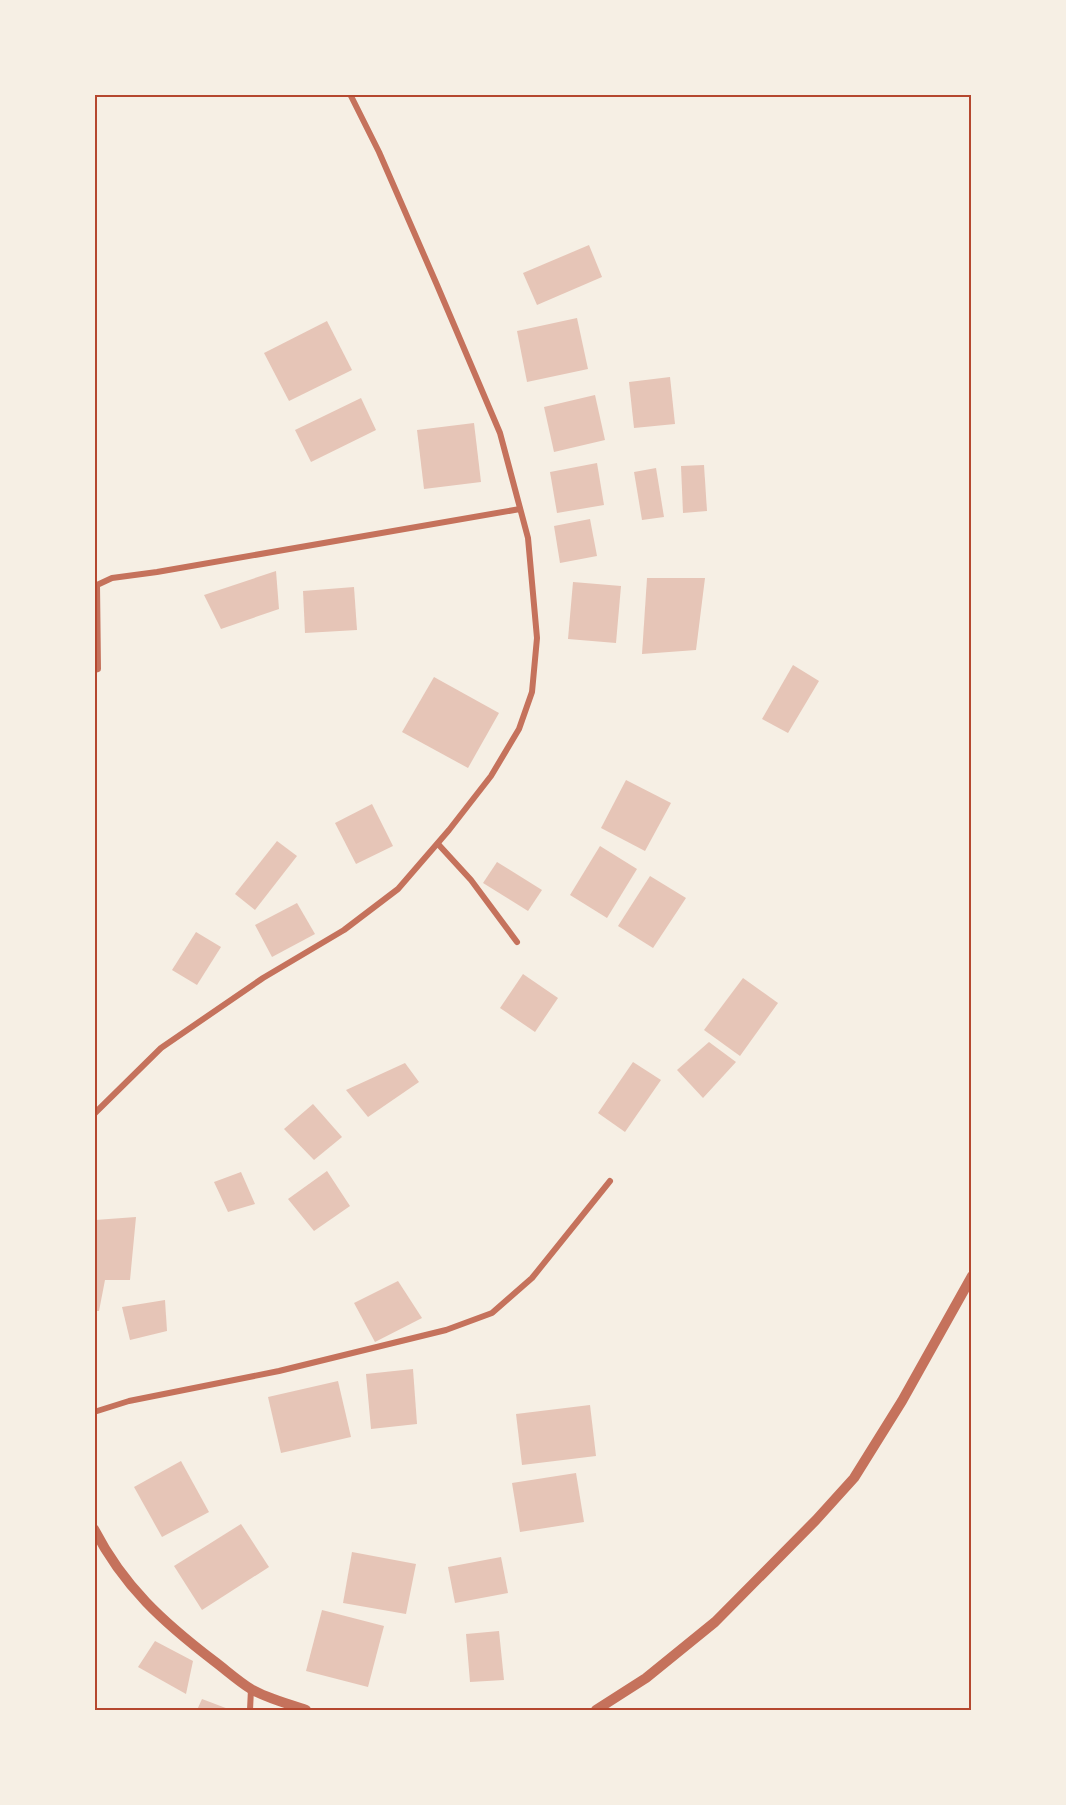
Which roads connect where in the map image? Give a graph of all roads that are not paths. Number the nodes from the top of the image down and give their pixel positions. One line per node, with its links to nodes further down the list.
1 (350, 94): 2 (street)
2 (520, 508): 3 (street); 4 (street)
3 (94, 670)
4 (438, 843): 5 (street); 6 (street)
5 (517, 942)
6 (94, 1114)
7 (610, 1181): 9 (street)
8 (972, 1276): 14 (street)
9 (94, 1412)
10 (94, 1529): 11 (street)
11 (251, 1689): 12 (street); 13 (street)
12 (250, 1710)
13 (306, 1710)
14 (596, 1710)

